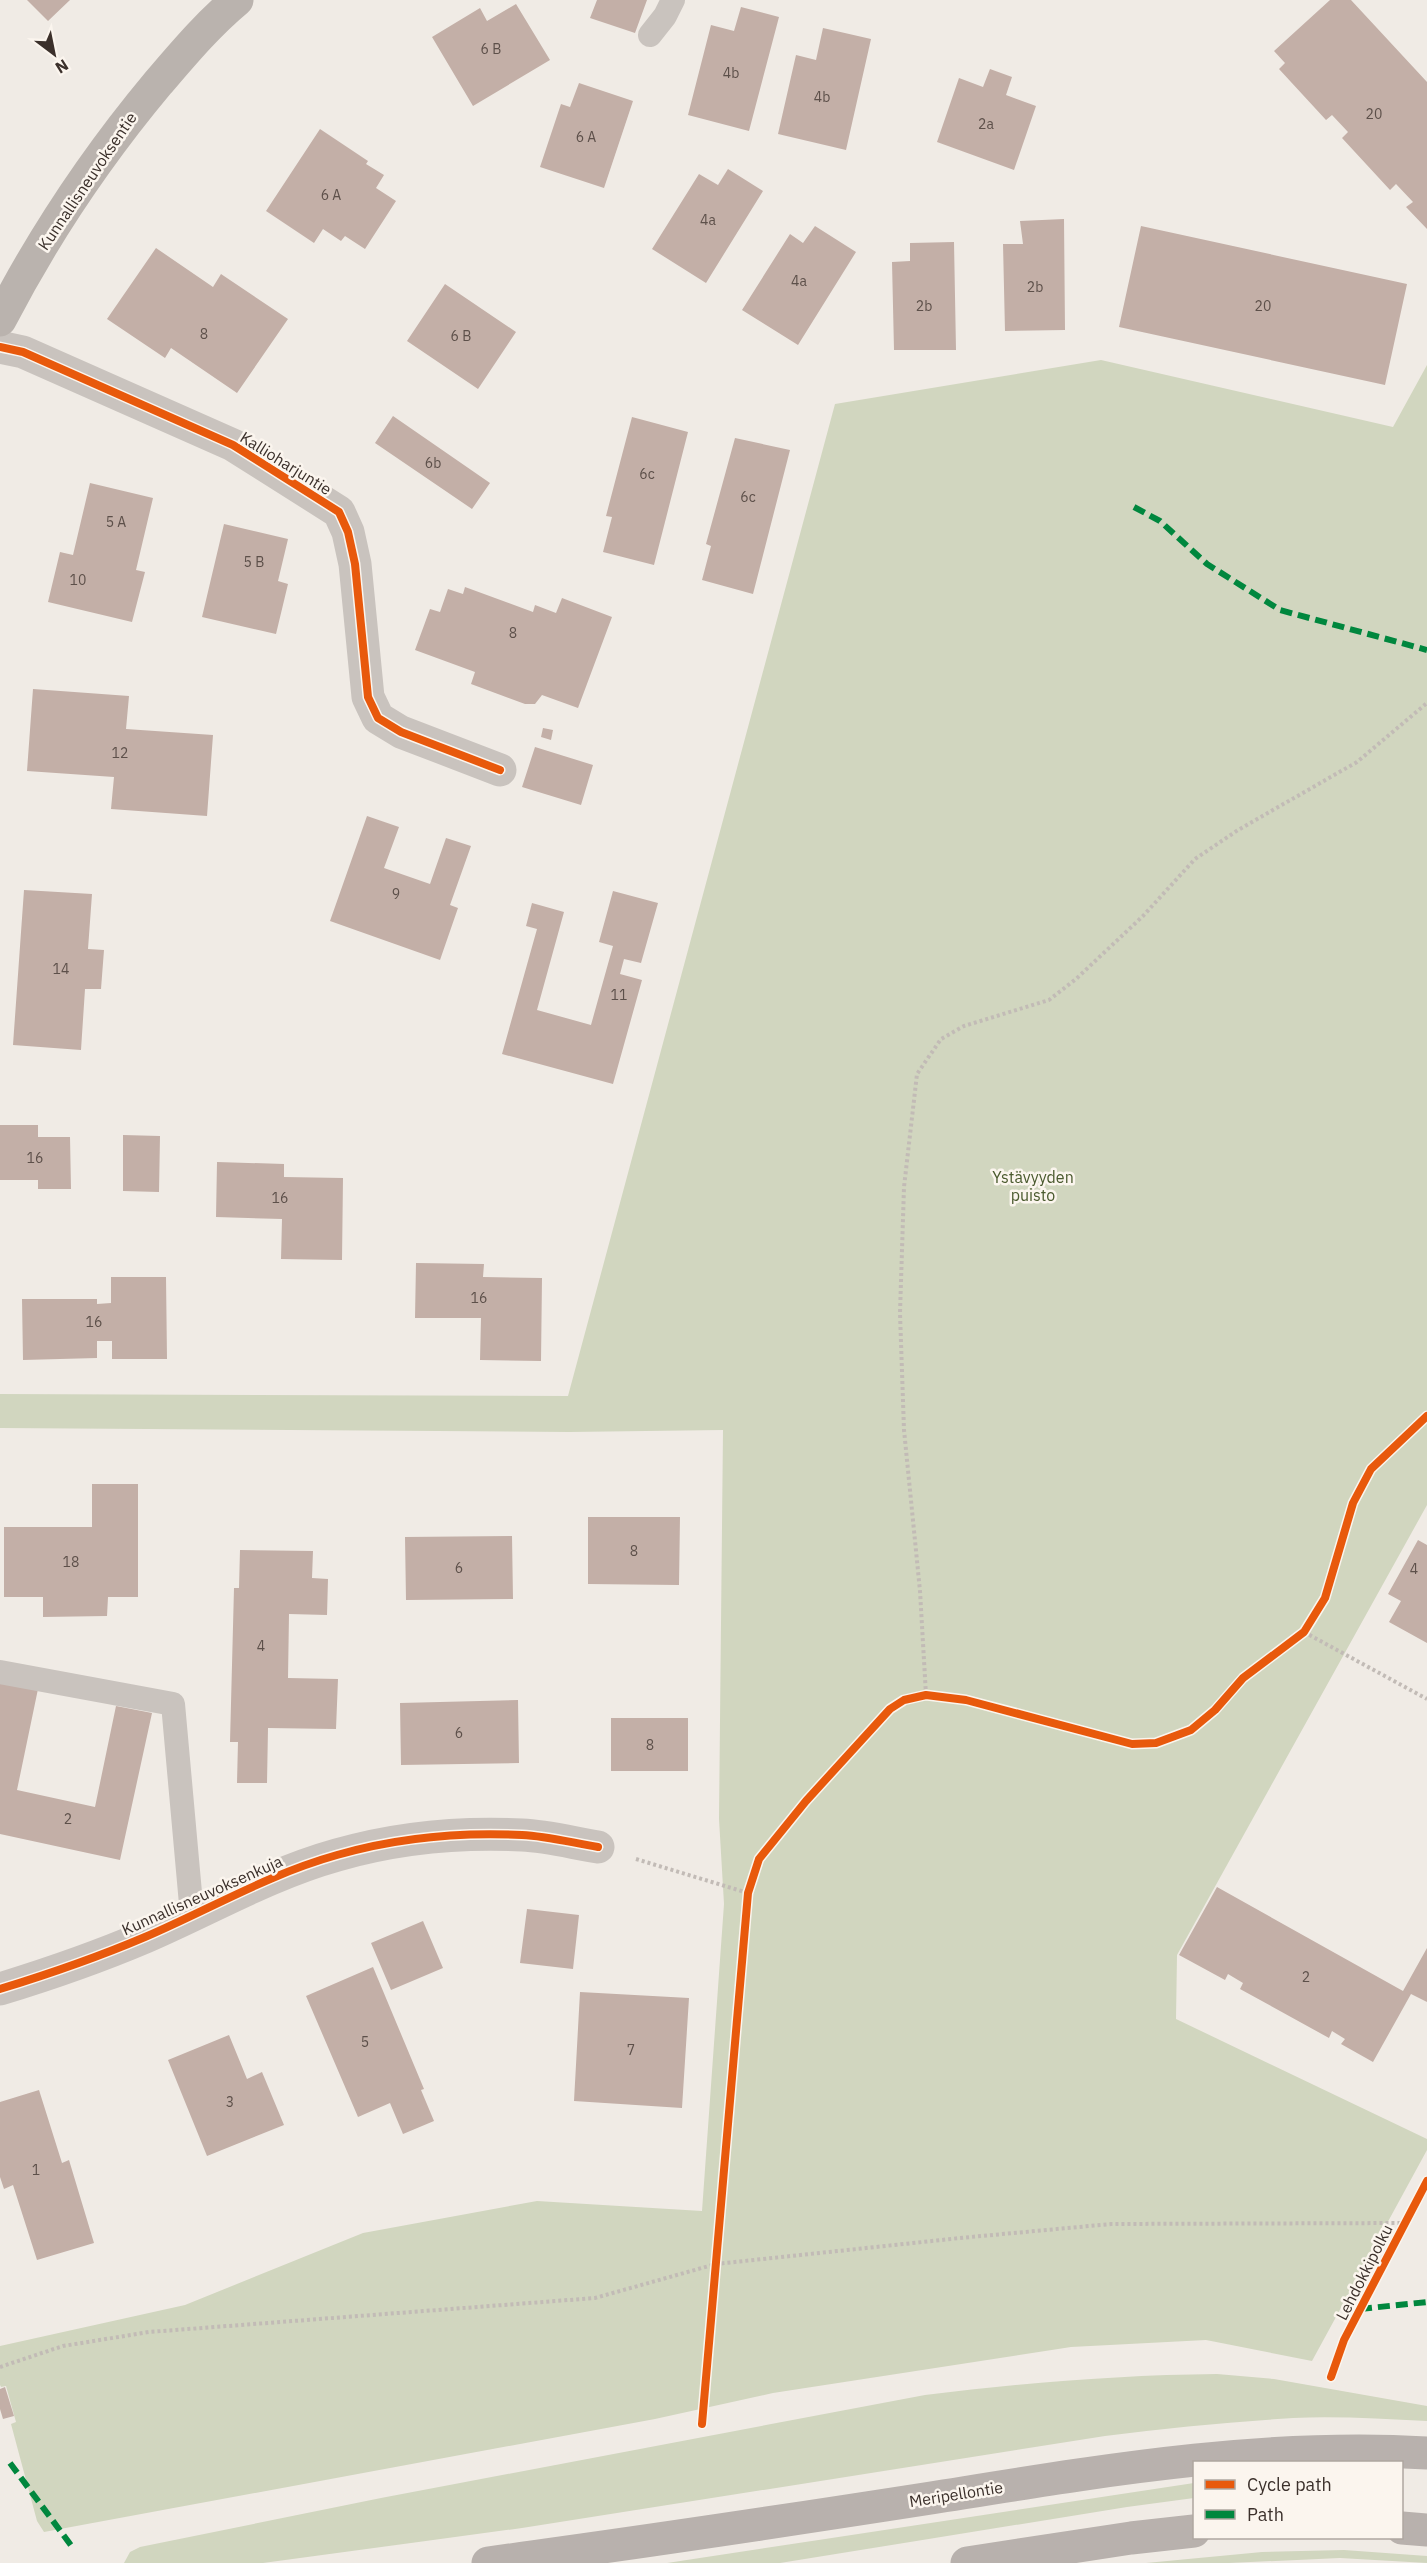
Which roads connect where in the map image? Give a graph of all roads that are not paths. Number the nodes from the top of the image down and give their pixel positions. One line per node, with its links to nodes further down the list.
1 (673, 0): 3 (lane)
2 (234, 1): 4 (street, Kunnallisneuvoksentie)
3 (650, 35)
4 (0, 320)
5 (0, 347): 6 (street, Kallioharjuntie)
6 (500, 770)
7 (0, 1672): 9 (lane)
8 (598, 1847): 9 (street, Kunnallisneuvoksenkuja)
9 (192, 1915): 10 (street, Kunnallisneuvoksenkuja)
10 (0, 1989)
11 (1427, 2453): 15 (main road, Meripellontie)
12 (1403, 2528): 13 (main road)
13 (1427, 2530)
14 (1193, 2531): 16 (main road)
15 (488, 2563)
16 (966, 2563)

